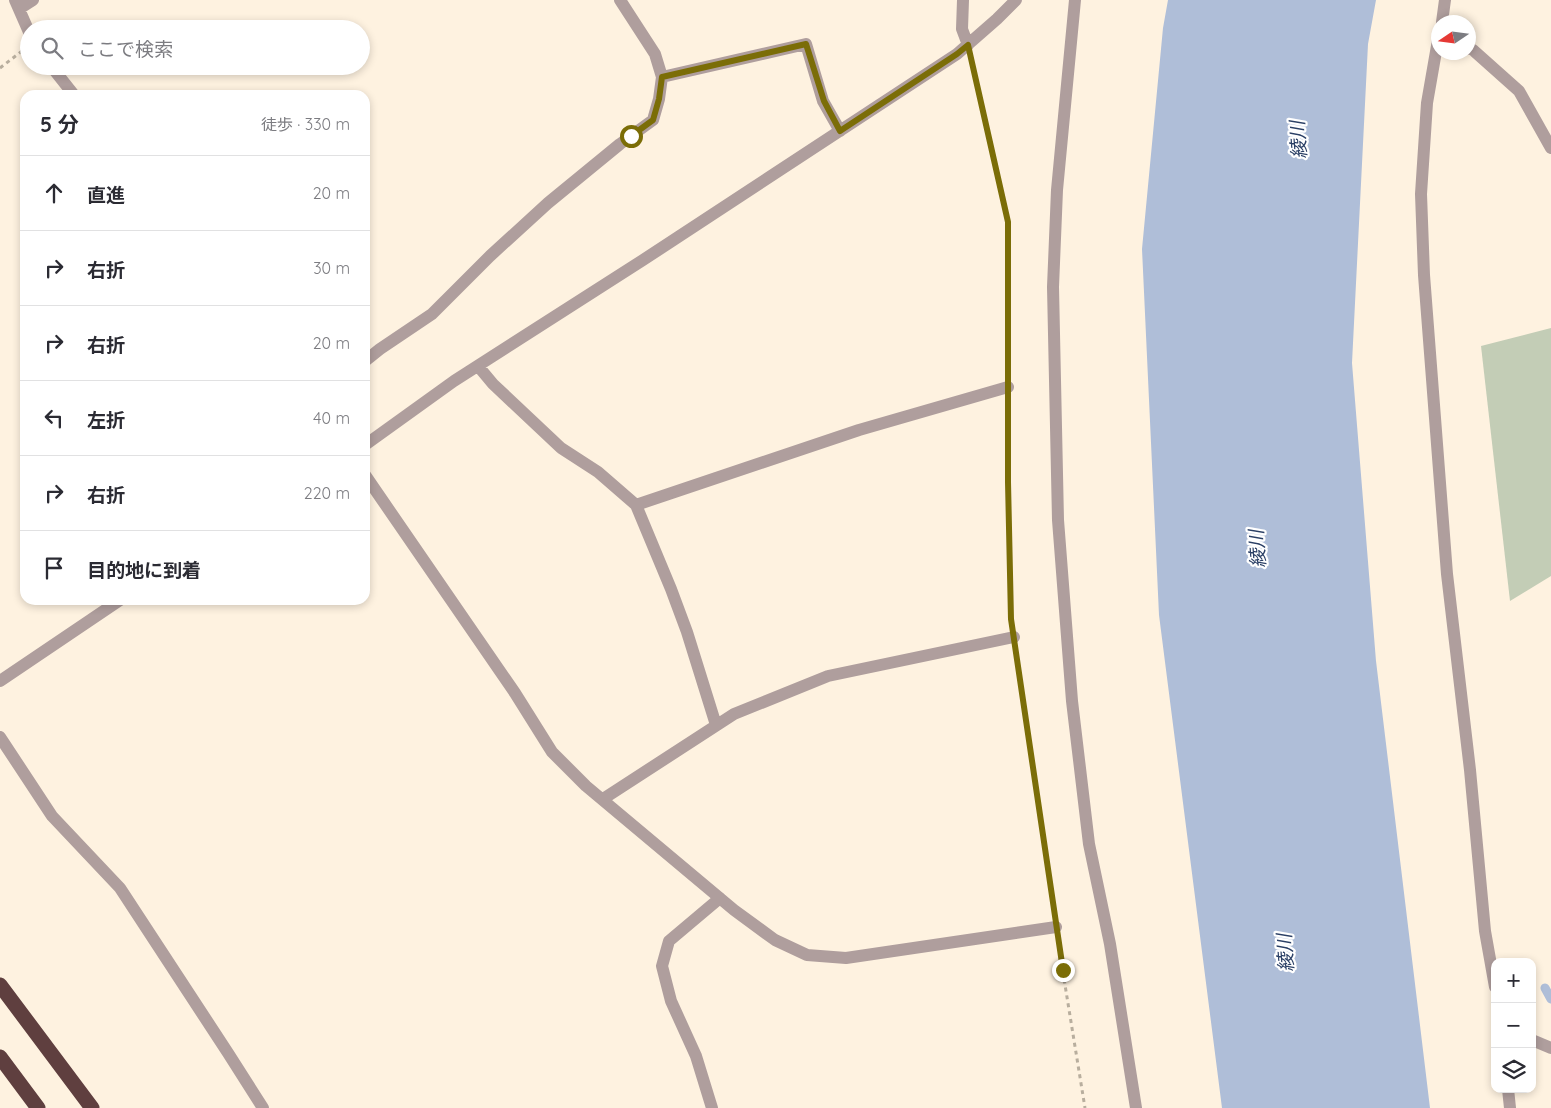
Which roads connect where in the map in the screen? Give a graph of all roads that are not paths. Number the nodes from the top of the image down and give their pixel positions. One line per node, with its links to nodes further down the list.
1 (32, 0): 7 (street)
2 (620, 0): 14 (street)
3 (963, 0): 10 (street)
4 (1016, 0): 10 (street)
5 (1075, 0): 43 (street)
6 (1446, 0): 8 (street)
7 (17, 5): 9 (street)
8 (1443, 15)
9 (24, 20)
10 (968, 45): 16 (street)
11 (1476, 53): 17 (street)
12 (1435, 60): 32 (street)
13 (58, 75): 15 (street)
14 (662, 77): 16 (street); 18 (street)
15 (70, 90)
16 (840, 131): 19 (street)
17 (1551, 148)
18 (370, 357)
19 (478, 366): 21 (street); 23 (street)
20 (1008, 387): 23 (street)
21 (370, 442)
22 (370, 482): 29 (street)
23 (636, 505): 27 (street)
24 (113, 605): 26 (street)
25 (1014, 637): 27 (street)
26 (0, 681)
27 (716, 726): 29 (street)
28 (0, 737): 41 (street)
29 (603, 800): 30 (street)
30 (720, 898): 31 (street); 42 (street)
31 (1056, 927)
32 (1491, 962)
33 (0, 985): 40 (highway)
34 (1536, 1042): 35 (street)
35 (1550, 1048): 37 (street)
36 (0, 1057): 39 (highway)
37 (1551, 1060)
38 (1508, 1093): 44 (street)
39 (38, 1108)
40 (92, 1108)
41 (263, 1108)
42 (712, 1108)
43 (1136, 1108)
44 (1510, 1108)

